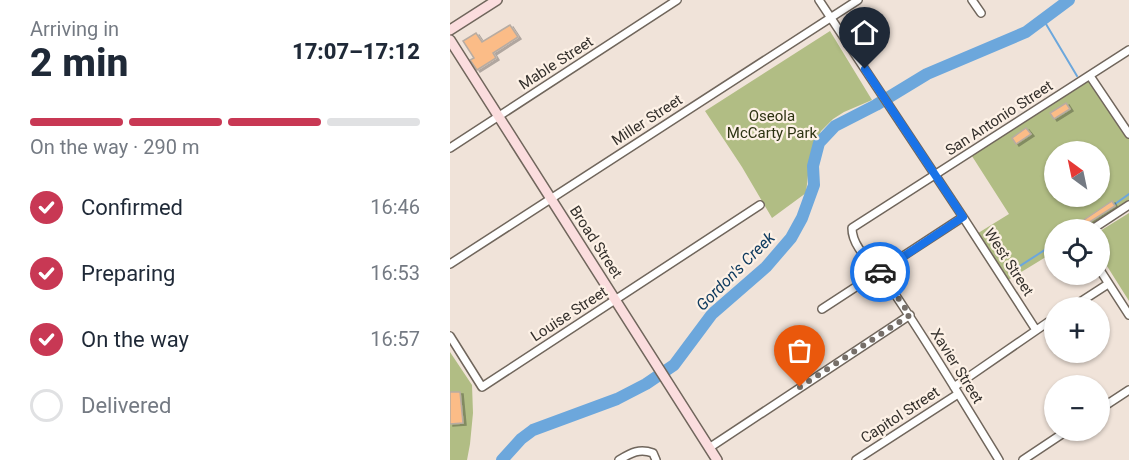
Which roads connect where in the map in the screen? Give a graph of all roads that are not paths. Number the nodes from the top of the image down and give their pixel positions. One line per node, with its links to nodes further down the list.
1 (497, 0): 8 (street)
2 (677, 0): 12 (street, Mable Street)
3 (819, 0): 7 (street, West Street)
4 (858, 0): 7 (street, Miller Street)
5 (972, 0): 6 (street)
6 (981, 13)
7 (831, 18): 15 (street, West Street); 16 (street, Miller Street)
8 (450, 30)
9 (450, 40): 12 (street, Broad Street)
10 (1129, 50): 11 (street, San Antonio Street)
11 (1090, 76): 13 (street); 15 (street, San Antonio Street)
12 (499, 117): 14 (street, Mable Street); 16 (street, Broad Street)
13 (1129, 134)
14 (450, 148)
15 (935, 175): 19 (street, West Street); 21 (street, San Antonio Street)
16 (550, 198): 22 (street, Miller Street); 27 (street, Broad Street)
17 (1129, 205): 20 (street)
18 (760, 206): 27 (street, Louise Street)
19 (963, 217): 23 (street); 32 (street, West Street)
20 (1108, 219)
21 (852, 228): 23 (street, Xavier Street)
22 (450, 264)
23 (880, 272): 28 (street); 29 (street, Xavier Street)
24 (1106, 285): 26 (street)
25 (1109, 285): 30 (street)
26 (1088, 297)
27 (615, 300): 33 (street, Louise Street); 38 (street, Broad Street)
28 (822, 309)
29 (910, 315): 34 (street, Xavier Street); 38 (street)
30 (1129, 315)
31 (1044, 325): 32 (street, Capitol Street)
32 (1036, 330): 34 (street, Capitol Street)
33 (450, 336)
34 (956, 390): 42 (street, Capitol Street); 43 (street, Xavier Street)
35 (1129, 390): 36 (street)
36 (1110, 402)
37 (1052, 441): 44 (street)
38 (709, 448): 41 (street, Broad Street)
39 (619, 460): 40 (street)
40 (656, 460)
41 (717, 460)
42 (856, 460)
43 (999, 460)
44 (1023, 460)

